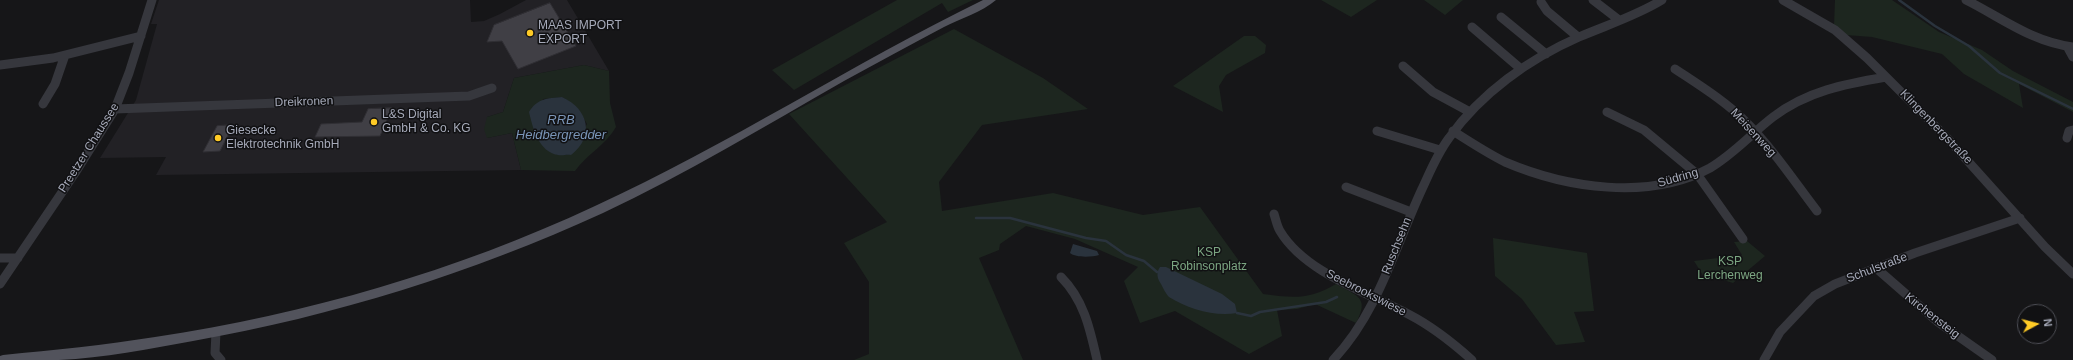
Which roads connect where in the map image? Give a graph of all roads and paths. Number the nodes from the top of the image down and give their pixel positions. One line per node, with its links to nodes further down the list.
1 (152, 0): 11 (street, Preetzer Chaussee)
2 (991, 0): 47 (main road)
3 (1593, 0): 9 (street)
4 (1783, 0): 21 (street, Klingenbergstraße)
5 (1966, 0): 13 (street)
6 (1541, 2): 12 (street)
7 (1656, 2): 9 (street)
8 (1501, 17): 14 (street)
9 (1619, 20): 12 (street)
10 (1472, 27): 19 (street)
11 (141, 36): 15 (street); 24 (street, Preetzer Chaussee)
12 (1578, 37): 14 (street)
13 (2070, 46): 16 (street)
14 (1546, 54): 19 (street)
15 (65, 55): 17 (street); 23 (street)
16 (2073, 57)
17 (0, 65)
18 (1403, 66): 25 (street)
19 (1521, 69): 25 (street)
20 (1675, 69): 30 (street, Meisenweg)
21 (1886, 77): 30 (street, Südring); 38 (street, Klingenbergstraße)
22 (492, 88): 24 (street, Dreikronen)
23 (44, 104)
24 (115, 109): 41 (street, Preetzer Chaussee)
25 (1470, 112): 29 (street)
26 (1607, 112): 33 (street)
27 (2073, 130): 31 (street)
28 (1377, 131): 32 (street)
29 (1454, 132): 32 (street); 33 (street, Südring)
30 (1755, 132): 33 (street, Südring); 35 (street, Meisenweg)
31 (2067, 138)
32 (1440, 150): 36 (street, Ruschsehn)
33 (1697, 174): 39 (street)
34 (1346, 187): 36 (street, Ruschsehn)
35 (1817, 211)
36 (1411, 212): 46 (street, Ruschsehn)
37 (1274, 214): 46 (street, Seebrookswiese)
38 (2020, 218): 42 (street, Schulstraße); 43 (street, Klingenbergstraße)
39 (1743, 239)
40 (0, 258): 41 (street)
41 (18, 258): 45 (street, Preetzer Chaussee)
42 (1876, 268): 53 (street, Schulstraße); 54 (street, Kirchensteig)
43 (2073, 274)
44 (1061, 277): 50 (street)
45 (0, 284)
46 (1377, 299): 51 (street, Ruschsehn); 52 (street, Seebrookswiese)
47 (216, 332): 48 (main road); 49 (street)
48 (3, 360)
49 (221, 360)
50 (1097, 360)
51 (1334, 360)
52 (1472, 360)
53 (1764, 360)
54 (1992, 360)

